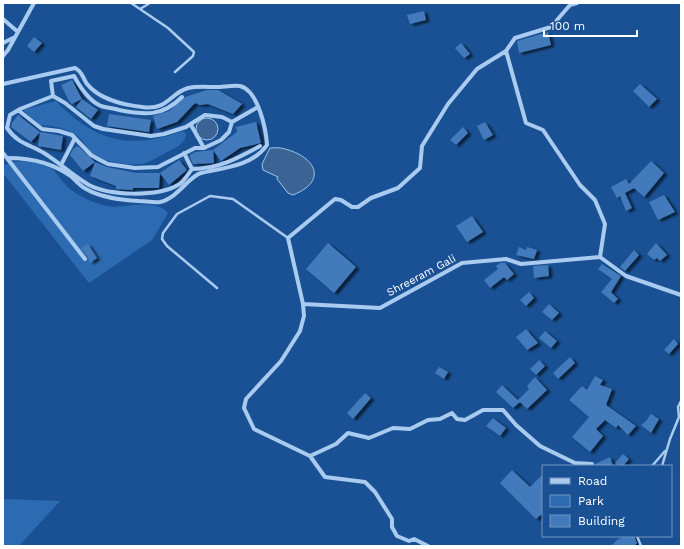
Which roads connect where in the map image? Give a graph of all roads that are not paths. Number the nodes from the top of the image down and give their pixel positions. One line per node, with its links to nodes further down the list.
1 (34, 3): 8 (street)
2 (131, 3): 6 (lane)
3 (150, 3): 6 (lane)
4 (577, 3): 5 (street)
5 (570, 4): 11 (street)
6 (140, 9): 13 (lane)
7 (3, 18): 8 (street)
8 (18, 32): 9 (street)
9 (14, 37): 10 (street); 12 (street)
10 (3, 43)
11 (506, 51): 29 (street); 30 (street)
12 (3, 56)
13 (175, 72)
14 (3, 84): 17 (street)
15 (53, 96): 16 (street); 18 (street); 20 (street)
16 (182, 97)
17 (258, 107): 19 (street); 26 (street)
18 (18, 110): 21 (street); 27 (street)
19 (232, 122): 20 (street); 23 (street)
20 (191, 125): 23 (street)
21 (75, 138): 25 (street); 27 (street)
22 (260, 146): 28 (street)
23 (204, 148): 25 (street)
24 (3, 153): 26 (street)
25 (184, 153): 28 (street)
26 (9, 158): 31 (street)
27 (61, 165): 28 (street)
28 (192, 169)
29 (288, 238): 32 (lane); 34 (street)
30 (600, 257): 33 (street); 34 (street, Shreeram Gali)
31 (85, 259)
32 (216, 288)
33 (681, 295)
34 (303, 304): 37 (street)
35 (681, 400): 36 (lane)
36 (667, 449): 39 (lane); 40 (lane)
37 (310, 456): 38 (street); 41 (street)
38 (592, 464)
39 (653, 465)
40 (662, 465)
41 (428, 546)

